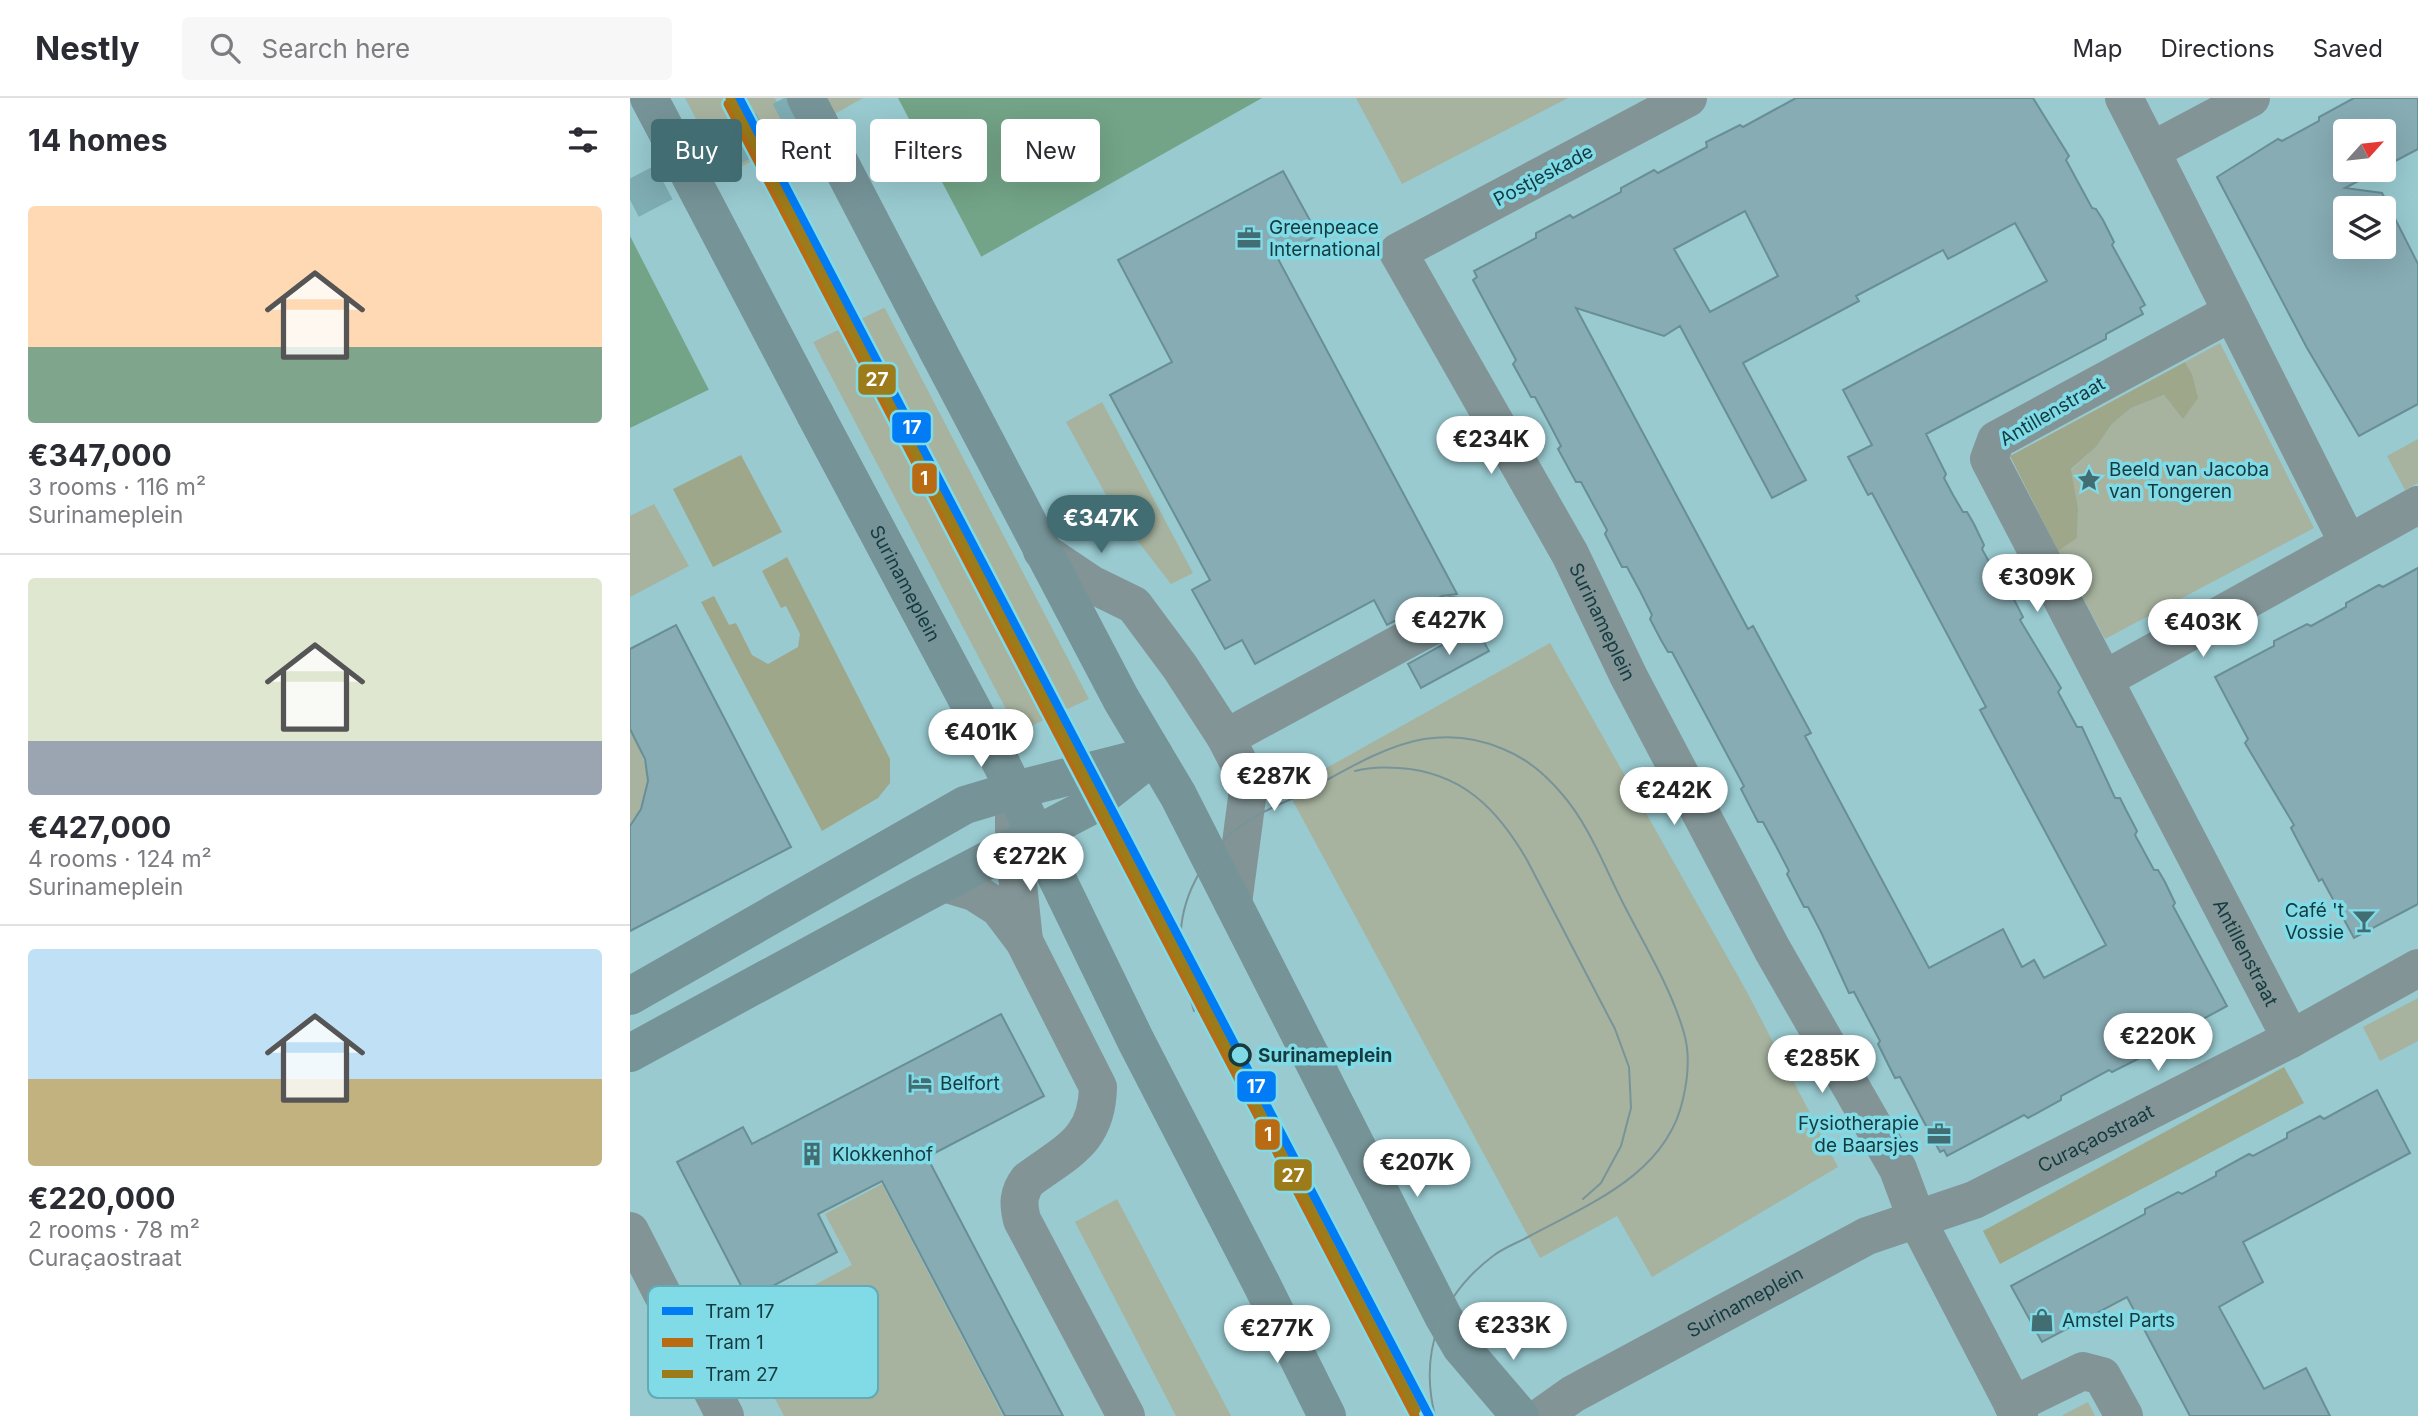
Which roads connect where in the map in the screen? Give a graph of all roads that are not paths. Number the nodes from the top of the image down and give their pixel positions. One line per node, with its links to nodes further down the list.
1 (649, 98): 16 (main road, Surinameplein, bridge)
2 (806, 98): 11 (main road, bridge)
3 (1688, 98): 7 (street, Postjeskade)
4 (2124, 98): 6 (street)
5 (2251, 98): 6 (street)
6 (2151, 151): 8 (street)
7 (1398, 251): 25 (street, Surinameplein)
8 (2232, 312): 10 (street); 13 (street, Antillenstraat)
9 (2418, 505): 10 (street)
10 (2348, 543): 13 (street)
11 (1042, 551): 14 (street); 15 (main road)
12 (1452, 615): 14 (street)
13 (2105, 679): 23 (street, Antillenstraat)
14 (1226, 738): 19 (street)
15 (1154, 755): 16 (main road); 17 (main road); 19 (main road)
16 (1015, 790): 17 (main road, Surinameplein); 22 (main road)
17 (1025, 841): 18 (main road); 20 (street, Surinameplein); 27 (main road, Surinameplein)
18 (944, 883): 20 (street, Surinameplein); 24 (main road)
19 (1233, 903): 35 (main road)
20 (1024, 941): 32 (street, Surinameplein)
21 (2418, 968): 23 (street, Curaçaostraat)
22 (630, 996)
23 (2291, 1039): 25 (street, Curaçaostraat)
24 (630, 1053)
25 (1917, 1220): 30 (street, Surinameplein); 36 (street, Surinameplein)
26 (630, 1231): 28 (street)
27 (1261, 1283): 33 (main road, Surinameplein); 34 (main road, Surinameplein)
28 (658, 1286)
29 (715, 1398): 31 (street)
30 (2016, 1410): 37 (street, Surinameplein)
31 (724, 1416)
32 (1125, 1416)
33 (1327, 1416)
34 (1344, 1416)
35 (1520, 1416)
36 (1542, 1416)
37 (2124, 1416)

